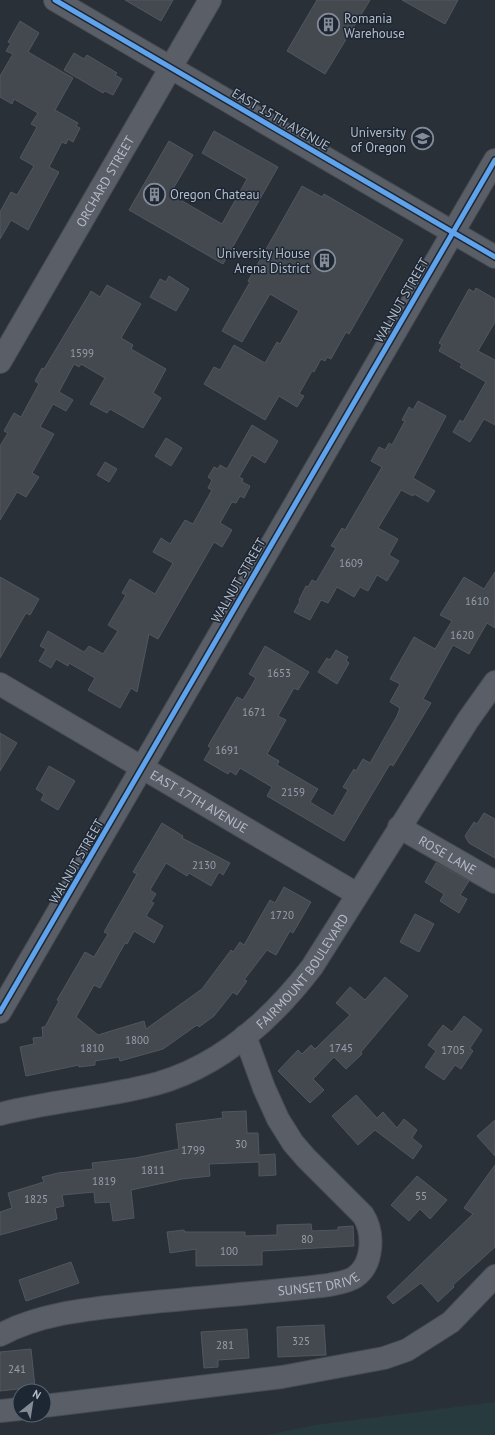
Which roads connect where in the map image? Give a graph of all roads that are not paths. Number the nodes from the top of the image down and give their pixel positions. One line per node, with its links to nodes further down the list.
1 (55, 0): 3 (street, EAST 15TH AVENUE)
2 (210, 0): 3 (street, ORCHARD STREET)
3 (170, 68): 5 (street, EAST 15TH AVENUE); 7 (street, ORCHARD STREET)
4 (495, 160): 5 (street, WALNUT STREET)
5 (453, 232): 6 (street, EAST 15TH AVENUE); 10 (street, WALNUT STREET)
6 (495, 257)
7 (0, 362)
8 (495, 682): 11 (street, FAIRMOUNT BOULEVARD)
9 (0, 684): 10 (street, EAST 17TH AVENUE)
10 (143, 766): 13 (street, EAST 17TH AVENUE); 14 (street, WALNUT STREET)
11 (399, 828): 12 (street, ROSE LANE); 13 (street, FAIRMOUNT BOULEVARD)
12 (495, 882)
13 (357, 894): 15 (street, FAIRMOUNT BOULEVARD)
14 (0, 1012)
15 (245, 1036): 16 (street, FAIRMOUNT BOULEVARD); 18 (street, SUNSET DRIVE)
16 (0, 1114)
17 (495, 1276): 19 (street)
18 (0, 1335)
19 (52, 1405)
20 (12, 1410): 21 (street)
21 (0, 1411)

